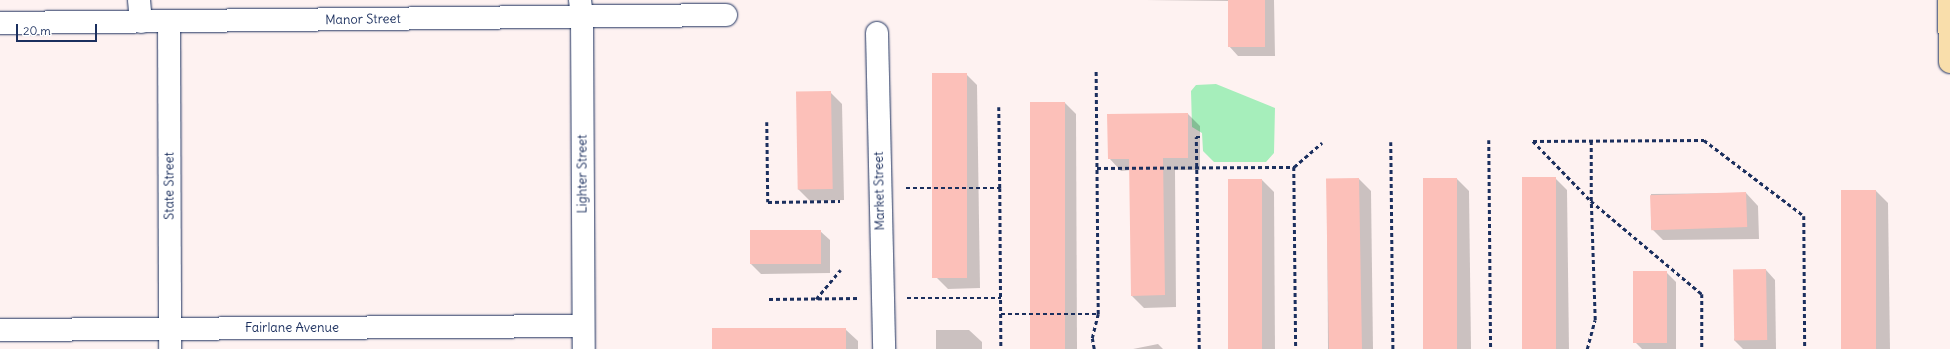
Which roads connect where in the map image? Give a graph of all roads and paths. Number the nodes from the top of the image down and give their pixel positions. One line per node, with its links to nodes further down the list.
1 (139, 0): 5 (street)
2 (1949, 0): 9 (main road)
3 (581, 9): 4 (street, Manor Street); 6 (street, Manor Street); 33 (street, Lighter Street)
4 (726, 15)
5 (141, 22): 6 (street, Manor Street); 7 (street, Manor Street)
6 (169, 22): 35 (street, State Street)
7 (0, 24)
8 (877, 34): 37 (street, Market Street)
9 (1950, 62)
10 (1096, 69): 19 (path)
11 (999, 107): 22 (path)
12 (767, 122): 23 (path)
13 (1203, 137): 20 (path)
14 (1489, 140): 43 (path)
15 (1591, 141): 24 (path); 24 (path); 46 (path)
16 (1391, 142): 42 (path)
17 (1322, 143): 18 (path)
18 (1294, 167): 20 (path); 41 (path)
19 (1097, 168): 20 (path); 32 (path)
20 (1196, 168): 40 (path)
21 (902, 188): 22 (path)
22 (1000, 188): 28 (path)
23 (840, 201)
24 (1591, 201): 44 (path); 45 (path)
25 (840, 270): 29 (path)
26 (863, 298): 29 (path)
27 (903, 298): 28 (path)
28 (1001, 298): 31 (path)
29 (816, 299): 30 (path)
30 (769, 300)
31 (1001, 314): 32 (path); 38 (path)
32 (1098, 314): 39 (path)
33 (583, 326): 35 (street, Fairlane Avenue); 36 (street, Lighter Street)
34 (0, 330): 35 (street, Fairlane Avenue)
35 (170, 339)
36 (584, 349)
37 (884, 349)
38 (1001, 349)
39 (1094, 349)
40 (1198, 349)
41 (1296, 349)
42 (1393, 349)
43 (1491, 349)
44 (1587, 349)
45 (1702, 349)
46 (1805, 349)

